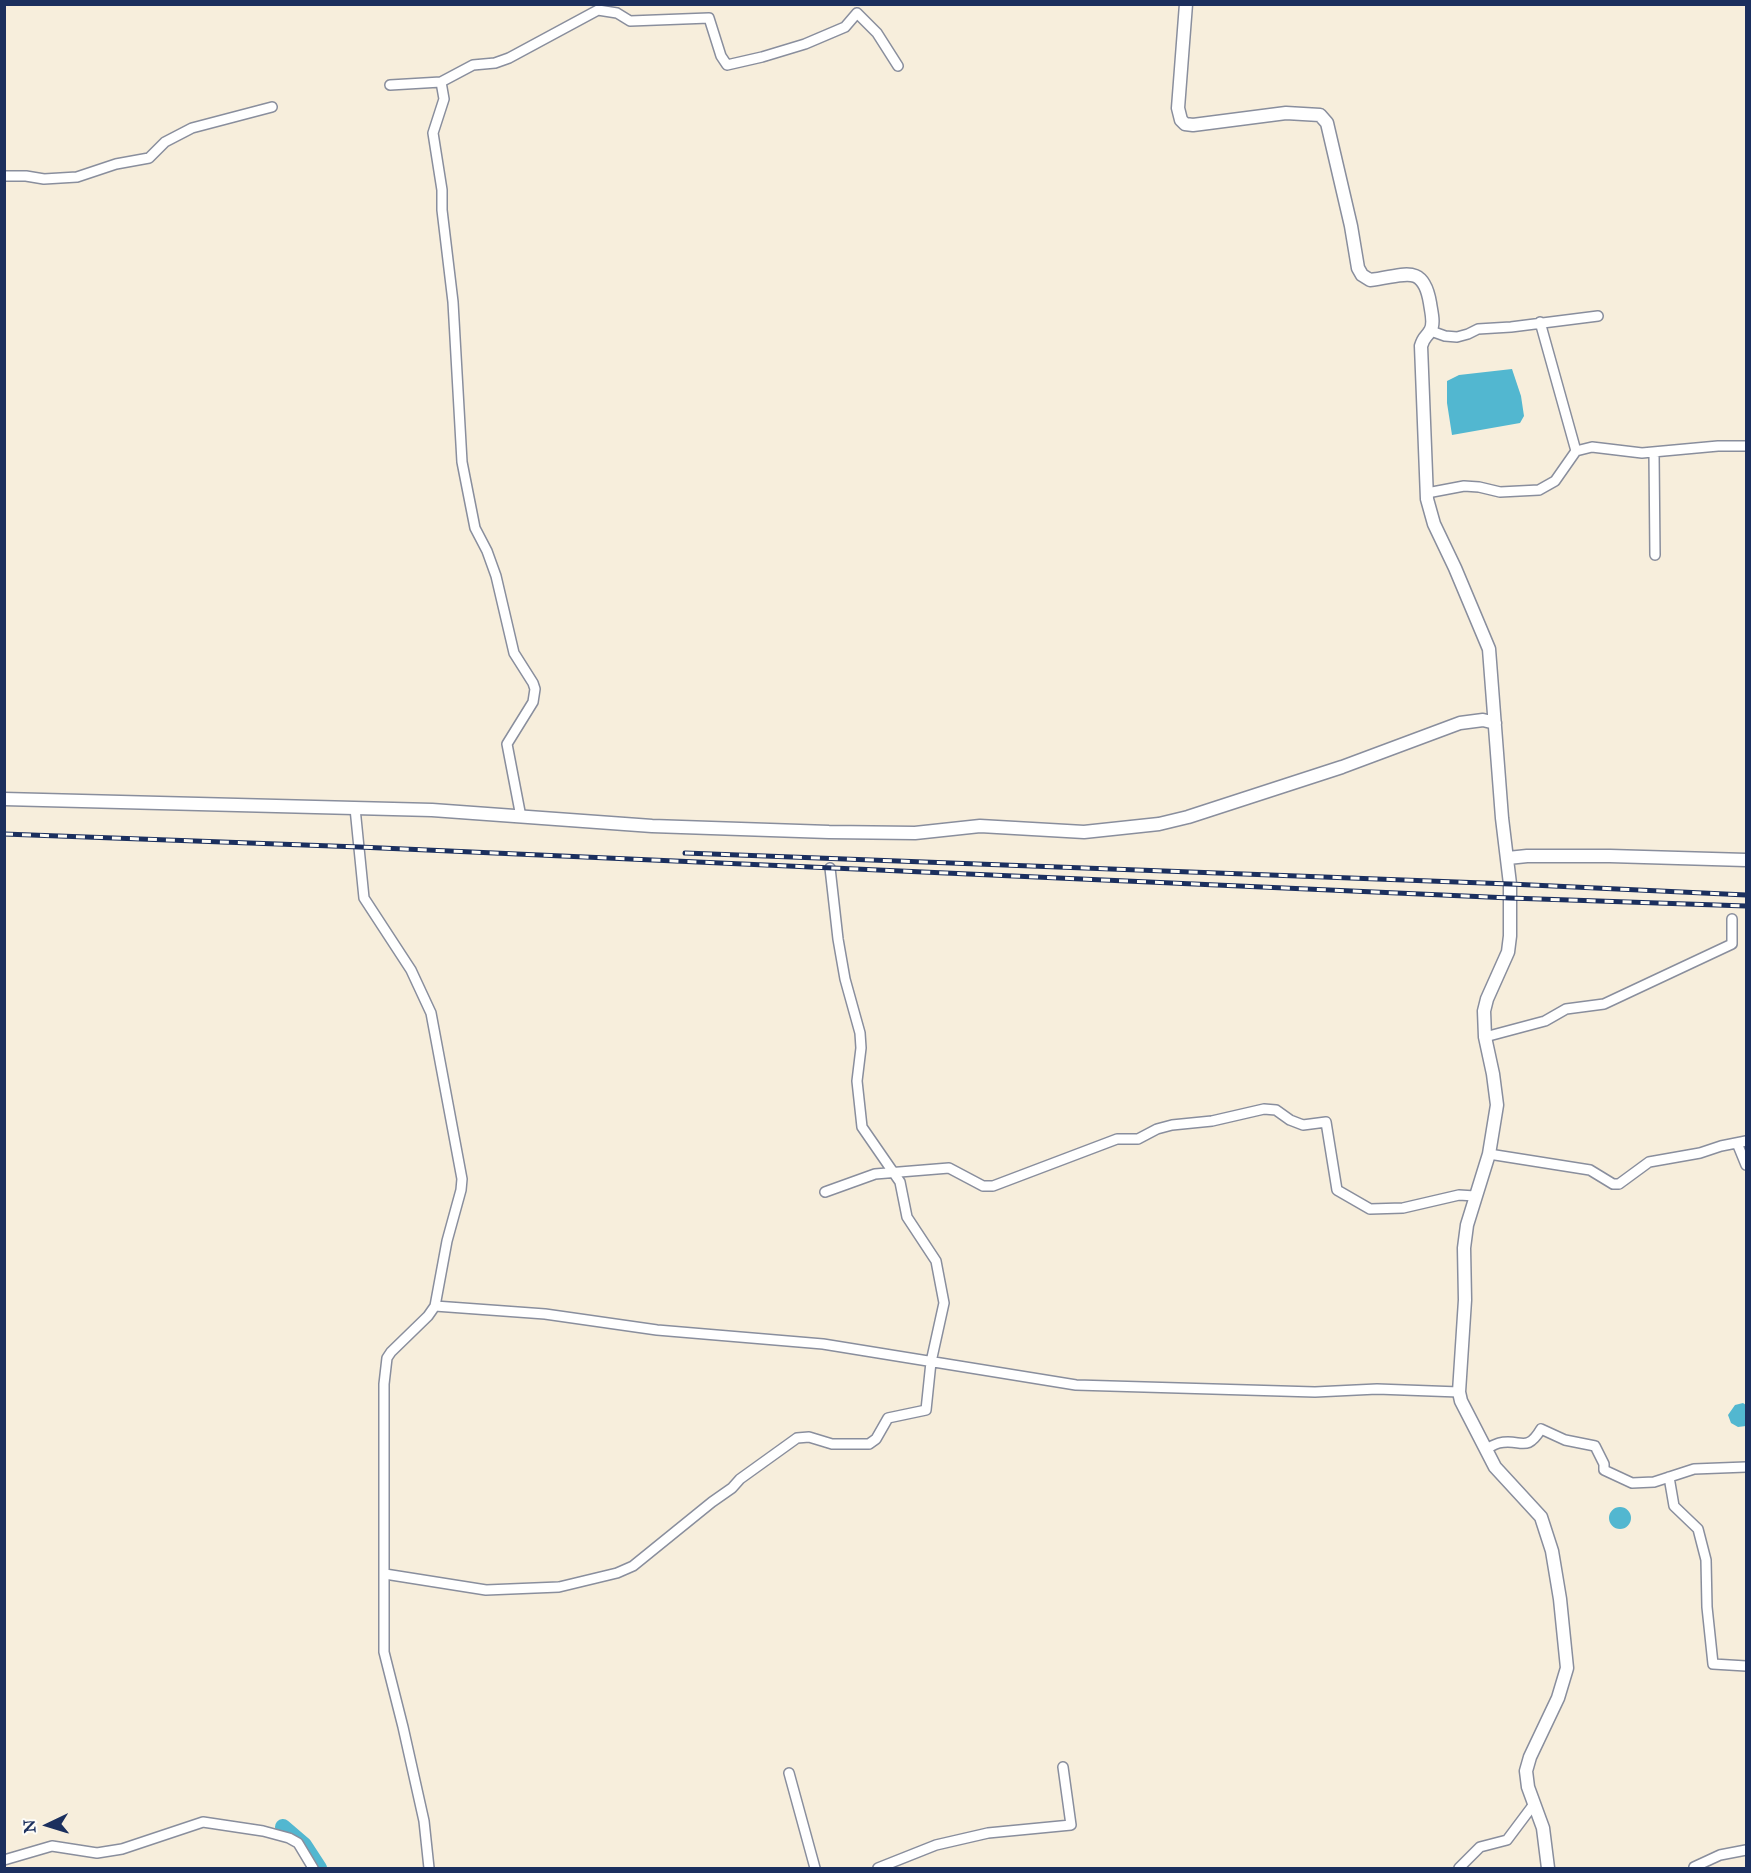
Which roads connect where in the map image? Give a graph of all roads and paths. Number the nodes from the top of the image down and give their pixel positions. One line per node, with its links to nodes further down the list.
1 (1186, 4): 9 (street)
2 (898, 66): 3 (street)
3 (441, 82): 4 (street); 18 (street)
4 (390, 85)
5 (272, 107): 6 (street)
6 (4, 176)
7 (1598, 316): 8 (street)
8 (1540, 322): 9 (street); 11 (street)
9 (1431, 331): 13 (street)
10 (1746, 446): 12 (street)
11 (1576, 451): 12 (street); 13 (street)
12 (1654, 453): 14 (street)
13 (1426, 493): 15 (street)
14 (1655, 555)
15 (1495, 723): 18 (street); 19 (street)
16 (4, 799): 17 (street)
17 (355, 808): 18 (street); 30 (street)
18 (521, 817)
19 (1508, 858): 20 (street); 23 (street)
20 (1746, 860)
21 (830, 868): 27 (street)
22 (1732, 919): 23 (street)
23 (1485, 1037): 25 (street)
24 (1742, 1142): 25 (street); 26 (street)
25 (1489, 1154): 29 (street)
26 (1746, 1165)
27 (892, 1172): 28 (street); 29 (street); 31 (street)
28 (825, 1192)
29 (1475, 1196): 32 (street)
30 (435, 1306): 31 (street); 36 (street)
31 (931, 1362): 32 (street); 36 (street)
32 (1459, 1392): 33 (street)
33 (1486, 1449): 35 (street); 40 (street)
34 (1746, 1467): 35 (street)
35 (1669, 1477): 37 (street)
36 (385, 1574): 46 (street)
37 (1746, 1666)
38 (1063, 1767): 44 (street)
39 (789, 1773): 47 (street)
40 (1534, 1804): 48 (street); 49 (street)
41 (1746, 1850): 43 (street)
42 (4, 1860): 45 (street)
43 (1694, 1867)
44 (878, 1868)
45 (314, 1869)
46 (429, 1869)
47 (816, 1869)
48 (1459, 1869)
49 (1548, 1869)

